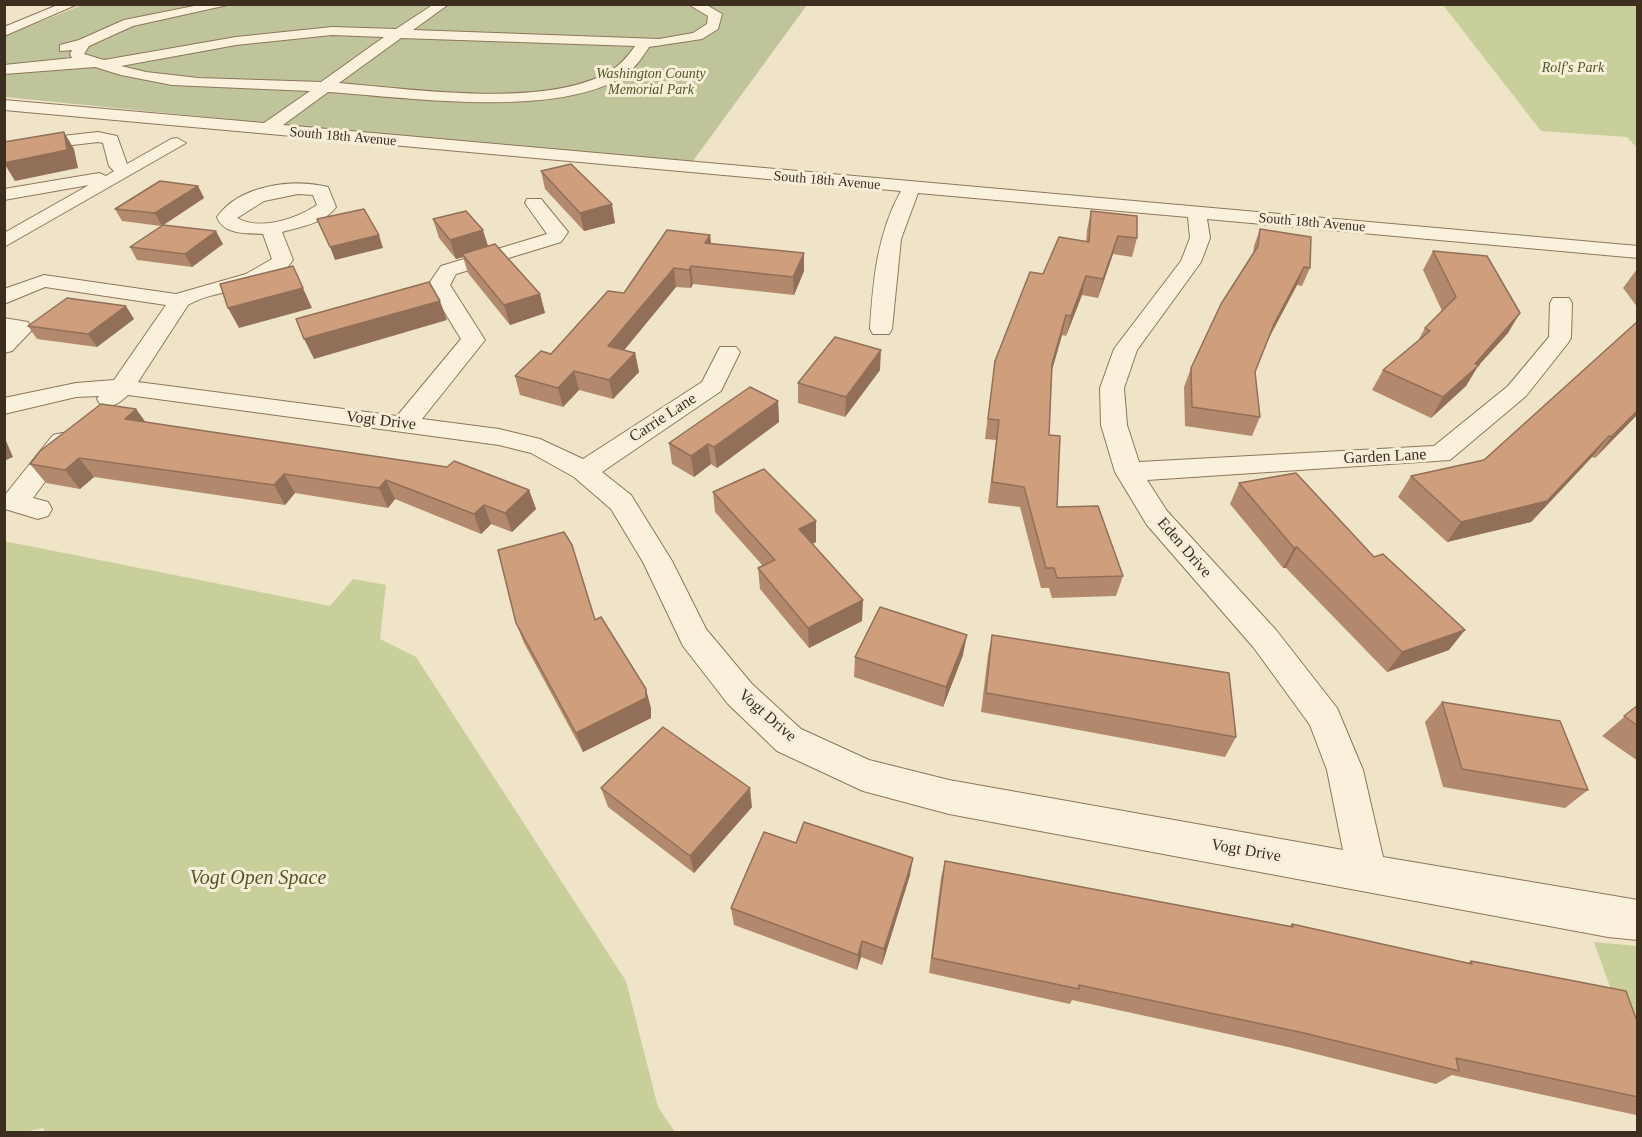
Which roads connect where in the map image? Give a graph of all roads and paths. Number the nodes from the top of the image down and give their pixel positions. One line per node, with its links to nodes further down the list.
1 (146, 4): 6 (street)
2 (226, 4): 6 (street)
3 (443, 4): 8 (street)
4 (694, 4): 10 (street)
5 (66, 7): 7 (street)
6 (129, 23): 9 (street)
7 (4, 30)
8 (401, 31): 10 (street); 12 (street); 14 (street)
9 (84, 44): 11 (street); 12 (street)
10 (644, 44): 14 (street)
11 (4, 62)
12 (104, 64): 13 (street); 14 (street)
13 (4, 70)
14 (325, 87): 17 (street)
15 (9, 106): 16 (street, South 18th Avenue)
16 (82, 113): 17 (street, South 18th Avenue); 19 (street)
17 (266, 130): 21 (street, South 18th Avenue)
18 (177, 143): 20 (street)
19 (9, 149): 20 (street)
20 (125, 173): 22 (street); 24 (street)
21 (911, 189): 25 (street, South 18th Avenue); 35 (street)
22 (5, 196): 24 (street)
23 (534, 203): 40 (street)
24 (66, 206): 27 (street)
25 (1197, 213): 30 (street, South 18th Avenue); 42 (street, Eden Drive)
26 (4, 225): 27 (street)
27 (28, 228): 29 (street)
28 (270, 229): 32 (street)
29 (4, 242)
30 (1638, 252)
31 (4, 298): 32 (street)
32 (180, 301): 38 (street)
33 (1561, 303): 42 (street, Garden Lane)
34 (4, 325): 36 (street)
35 (881, 329)
36 (4, 346)
37 (728, 351): 41 (street, Carrie Lane)
38 (122, 387): 39 (street, Vogt Drive); 40 (street, Vogt Drive); 43 (street)
39 (4, 406)
40 (404, 424): 41 (street, Vogt Drive)
41 (584, 471): 44 (street, Vogt Drive)
42 (1129, 472): 44 (street, Eden Drive)
43 (38, 509)
44 (1367, 873): 45 (street, Vogt Drive)
45 (1638, 920)

